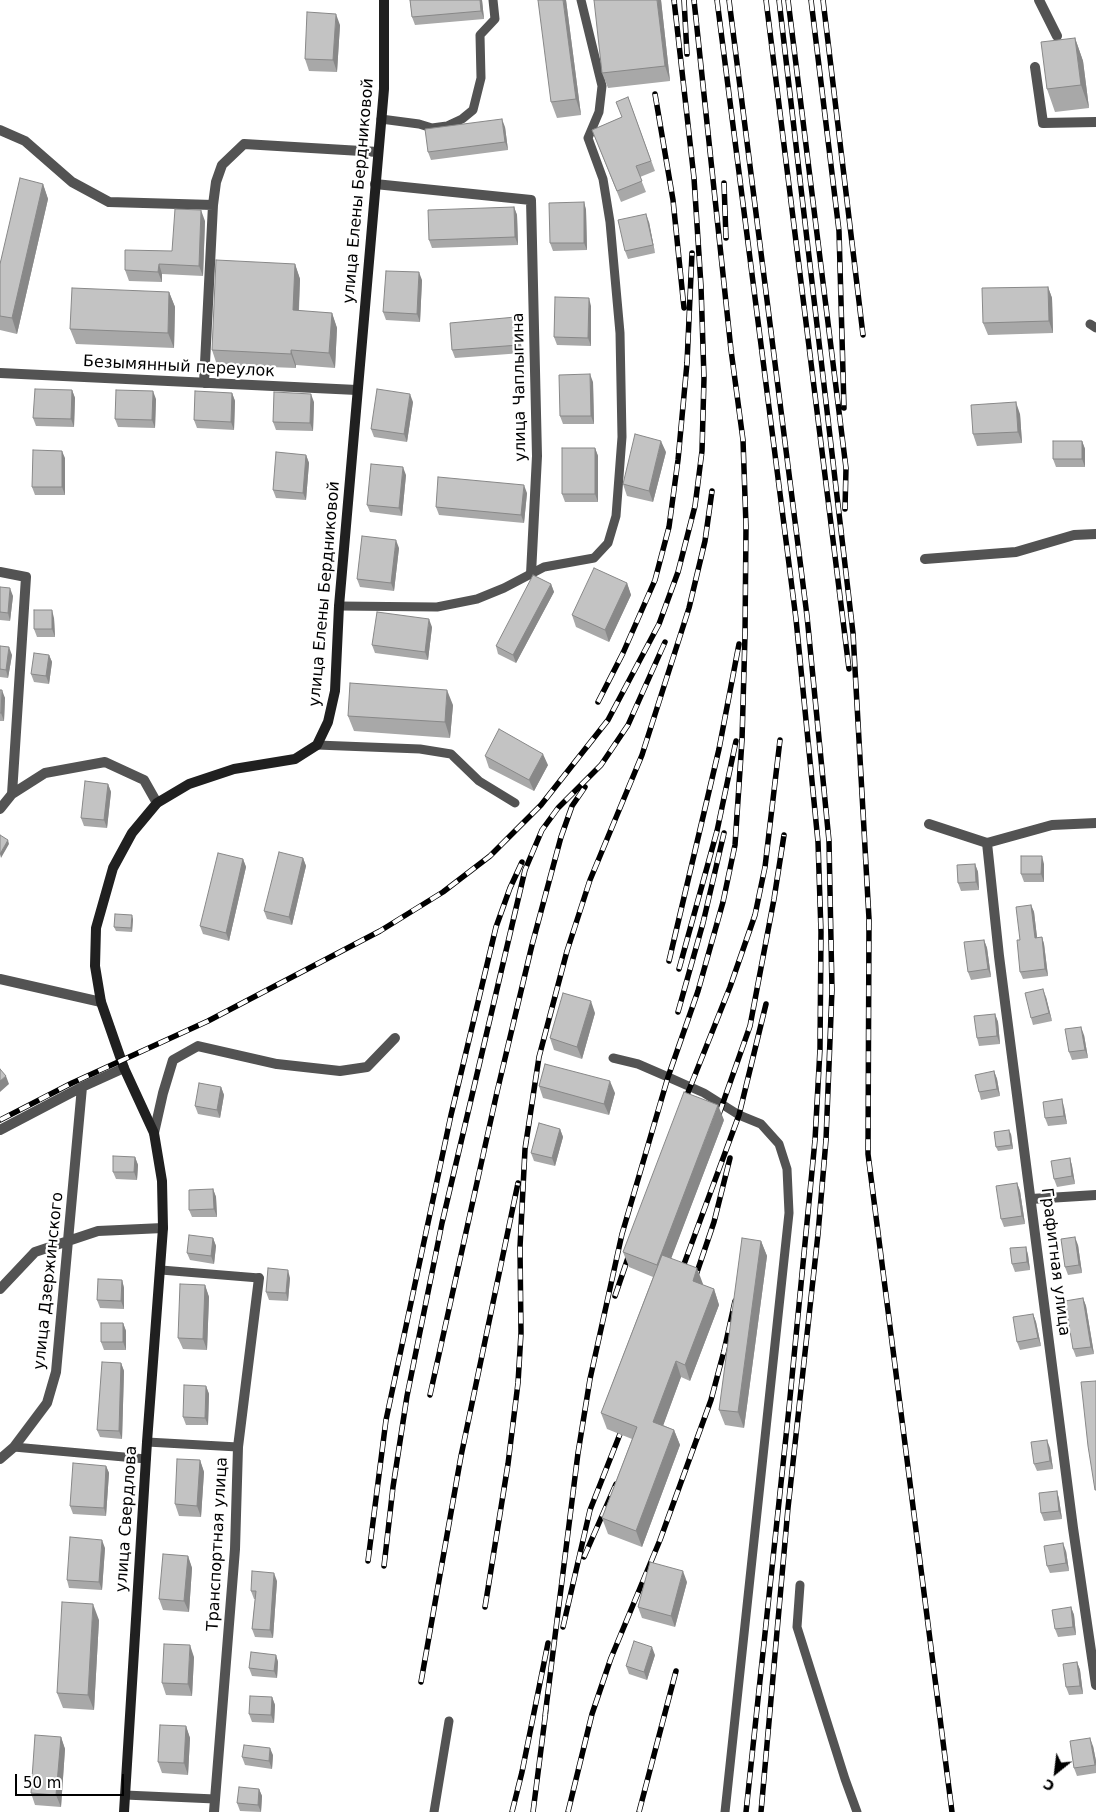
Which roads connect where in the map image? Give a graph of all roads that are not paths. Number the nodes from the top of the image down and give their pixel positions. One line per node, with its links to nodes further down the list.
1 (384, 0): 7 (street, улица Елены Бердниковой)
2 (493, 0): 7 (lane)
3 (581, 0): 19 (lane)
4 (1039, 0): 5 (street)
5 (1057, 36)
6 (1035, 67): 8 (street)
7 (381, 119): 10 (street, улица Елены Бердниковой)
8 (1096, 122)
9 (0, 130): 12 (street)
10 (378, 152): 11 (street, улица Елены Бердниковой); 12 (street)
11 (375, 184): 15 (street, улица Елены Бердниковой); 19 (street, улица Чаплыгина)
12 (213, 205): 14 (street)
13 (0, 373): 14 (street, Безымянный переулок)
14 (204, 383): 15 (street, Безымянный переулок)
15 (358, 390): 20 (street, улица Елены Бердниковой)
16 (1096, 534): 17 (street)
17 (925, 559)
18 (0, 572): 22 (street)
19 (531, 574): 20 (lane)
20 (339, 606): 21 (street, улица Елены Бердниковой)
21 (317, 745): 23 (street); 24 (lane)
22 (12, 794): 23 (street); 25 (street)
23 (157, 803): 30 (street)
24 (514, 804)
25 (0, 809)
26 (1096, 823): 28 (street)
27 (929, 824): 28 (street)
28 (987, 843): 38 (street, Графитная улица)
29 (0, 979): 30 (street)
30 (101, 1002): 33 (street)
31 (395, 1038): 36 (street)
32 (613, 1058): 57 (lane)
33 (124, 1068): 34 (street); 36 (street)
34 (82, 1087): 35 (street); 40 (street, улица Дзержинского)
35 (0, 1130)
36 (154, 1134): 39 (street)
37 (1096, 1195): 38 (street)
38 (1032, 1199): 50 (street, Графитная улица)
39 (163, 1228): 40 (street); 41 (street, улица Свердлова)
40 (69, 1241): 43 (street); 45 (street, улица Дзержинского)
41 (161, 1270): 42 (lane); 44 (street, улица Свердлова)
42 (260, 1278): 46 (street, Транспортная улица)
43 (0, 1288)
44 (147, 1442): 46 (lane); 48 (street, улица Свердлова)
45 (14, 1447): 47 (street, улица Дзержинского); 48 (lane)
46 (238, 1447): 53 (street, Транспортная улица)
47 (0, 1459)
48 (146, 1459): 52 (street, улица Свердлова)
49 (800, 1585): 58 (lane)
50 (1096, 1686)
51 (449, 1721): 56 (lane)
52 (125, 1795): 53 (lane); 54 (street, улица Свердлова)
53 (215, 1799): 55 (street, Транспортная улица)
54 (124, 1812)
55 (214, 1812)
56 (434, 1812)
57 (725, 1812)
58 (857, 1812)

